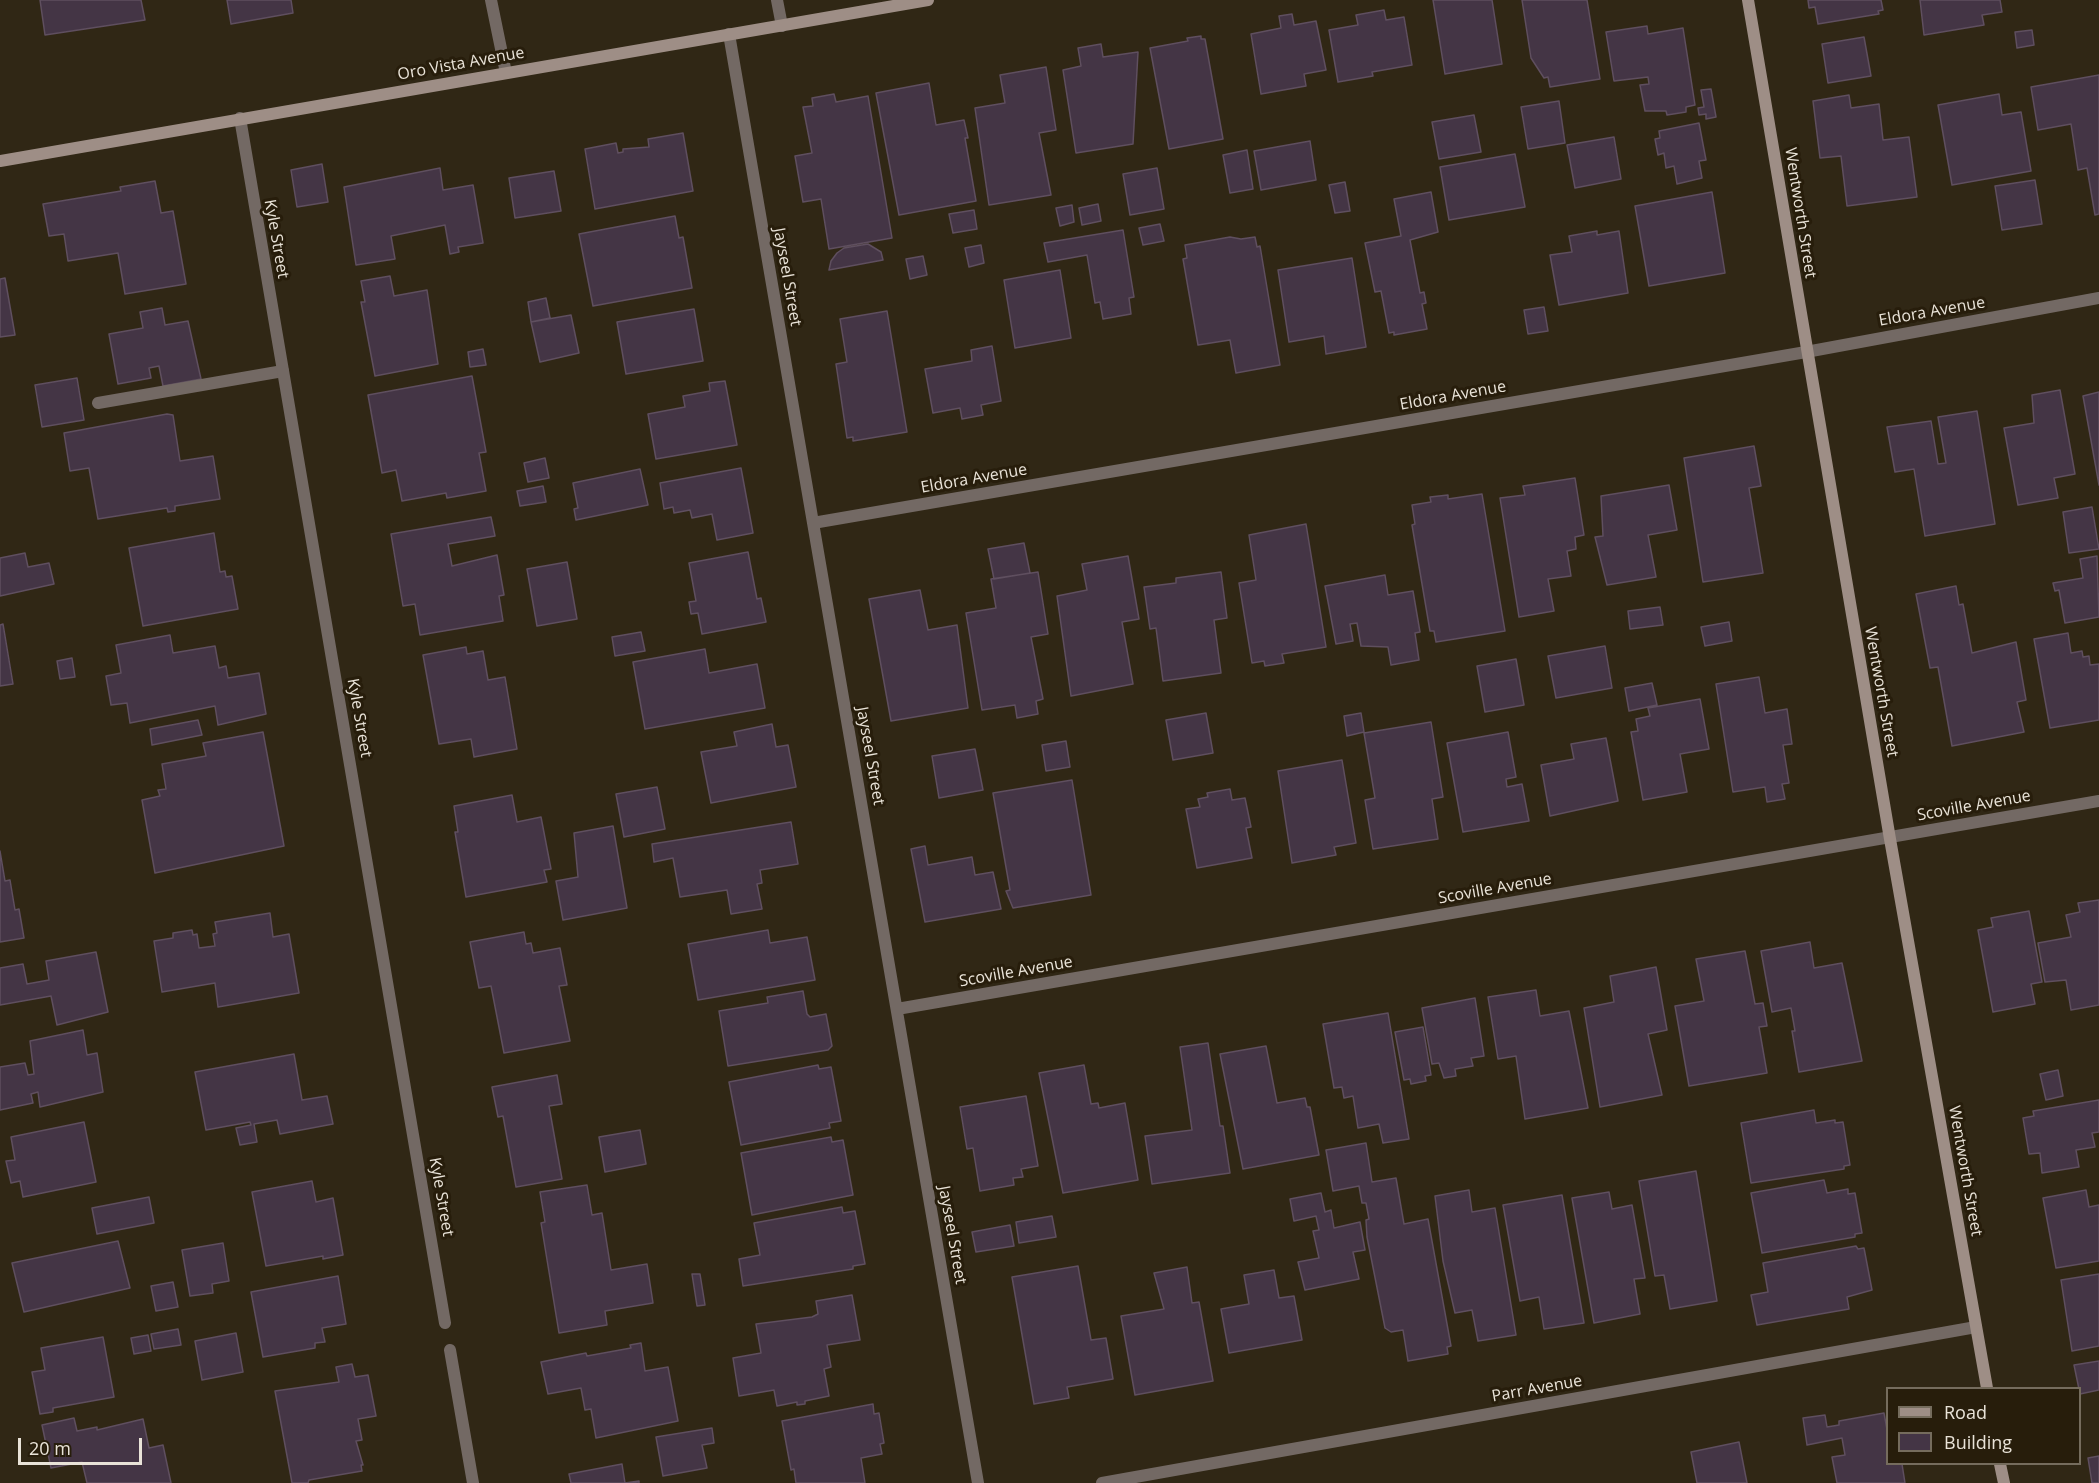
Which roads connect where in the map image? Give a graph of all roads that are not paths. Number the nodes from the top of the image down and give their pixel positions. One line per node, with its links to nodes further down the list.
1 (491, 0): 7 (street)
2 (777, 0): 5 (street)
3 (928, 0): 5 (street, Oro Vista Avenue)
4 (1748, 0): 11 (street, Wentworth Street)
5 (782, 26): 6 (street, Oro Vista Avenue)
6 (729, 34): 7 (street, Oro Vista Avenue); 14 (street, Jayseel Street)
7 (506, 73): 8 (street, Oro Vista Avenue)
8 (240, 118): 9 (street, Oro Vista Avenue); 12 (street, Kyle Street)
9 (0, 160)
10 (2099, 298): 11 (street, Eldora Avenue)
11 (1806, 352): 14 (street, Eldora Avenue); 16 (street, Wentworth Street)
12 (283, 371): 13 (street); 18 (street, Kyle Street)
13 (98, 403)
14 (813, 524): 17 (street, Jayseel Street)
15 (2099, 801): 16 (street, Scoville Avenue)
16 (1890, 839): 17 (street, Scoville Avenue); 19 (street, Wentworth Street)
17 (897, 1009): 24 (street, Jayseel Street)
18 (446, 1323)
19 (1976, 1327): 21 (street, Wentworth Street); 25 (street, Parr Avenue)
20 (450, 1350): 23 (street)
21 (1987, 1387)
22 (2000, 1465): 26 (street)
23 (473, 1483)
24 (978, 1483)
25 (1102, 1483)
26 (2004, 1483)

